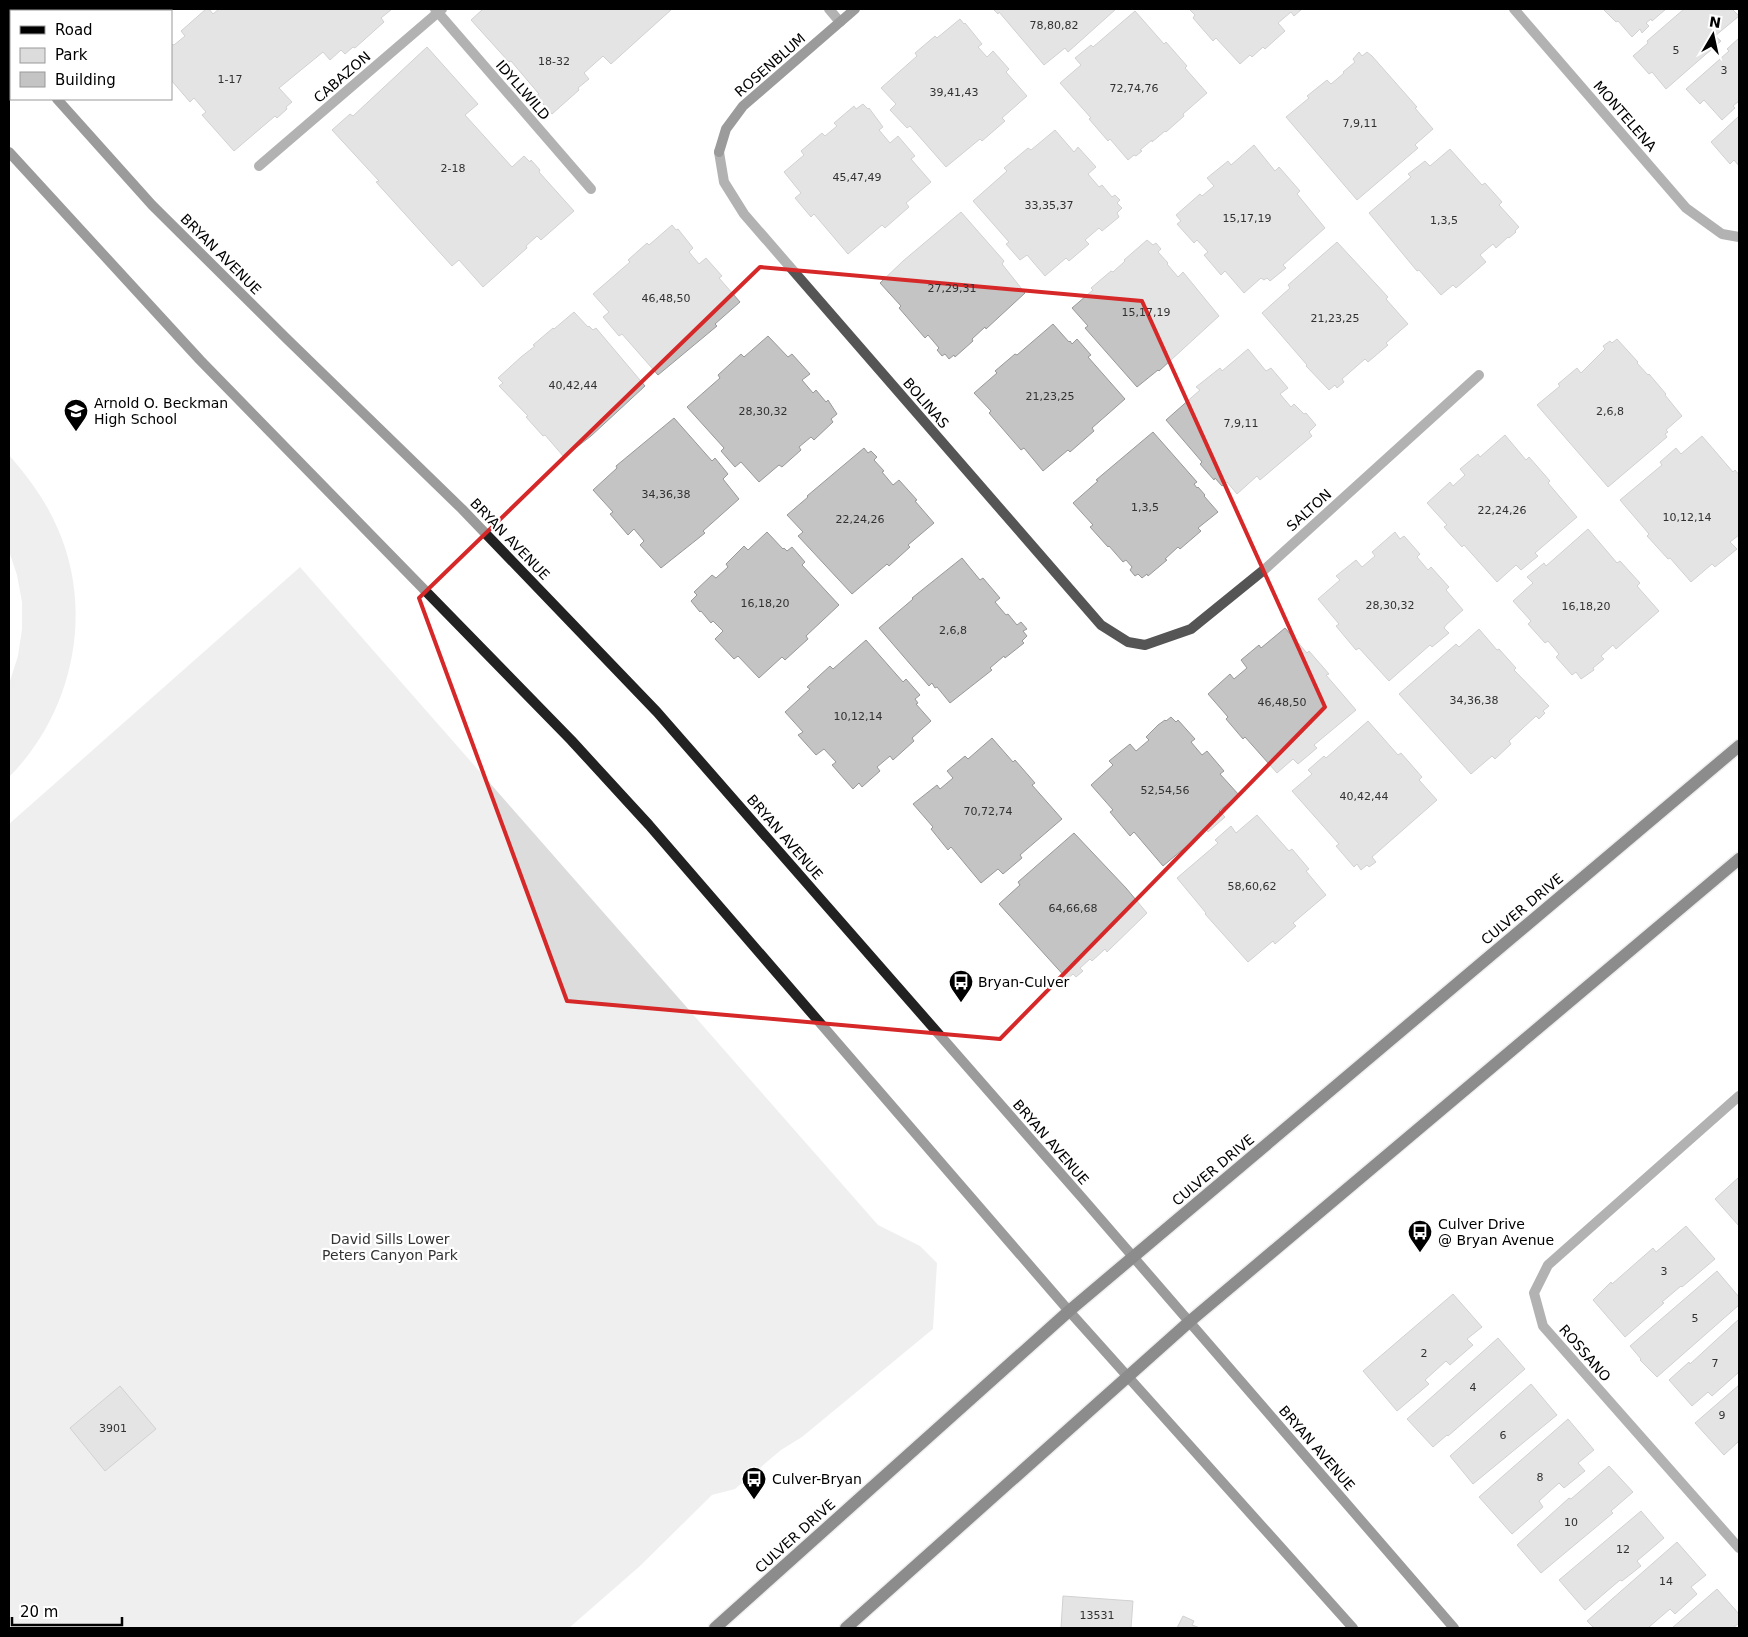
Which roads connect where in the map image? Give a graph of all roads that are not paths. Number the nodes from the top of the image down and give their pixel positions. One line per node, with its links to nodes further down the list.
1 (829, 9): 5 (street)
2 (855, 9): 5 (main road, ROSENBLUM)
3 (1514, 9): 11 (street, MONTELENA)
4 (438, 10): 9 (street, CABAZON); 10 (street, IDYLLWILD)
5 (840, 22): 8 (main road, ROSENBLUM)
6 (58, 100): 17 (main road, BRYAN AVENUE)
7 (9, 152): 18 (main road)
8 (719, 152): 13 (street, BOLINAS)
9 (259, 166)
10 (591, 189)
11 (1739, 237)
12 (1479, 375): 13 (street, SALTON)
13 (1145, 645)
14 (1739, 746): 17 (main road, CULVER DRIVE)
15 (1739, 859): 19 (main road)
16 (1739, 1096): 21 (street, ROSSANO)
17 (1133, 1256): 18 (main road, CULVER DRIVE); 19 (main road, BRYAN AVENUE)
18 (1069, 1311): 20 (main road); 22 (main road, CULVER DRIVE)
19 (1189, 1322): 20 (main road); 25 (main road, BRYAN AVENUE)
20 (1127, 1377): 23 (main road); 24 (main road)
21 (1739, 1548)
22 (716, 1628)
23 (846, 1628)
24 (1353, 1628)
25 (1454, 1628)

